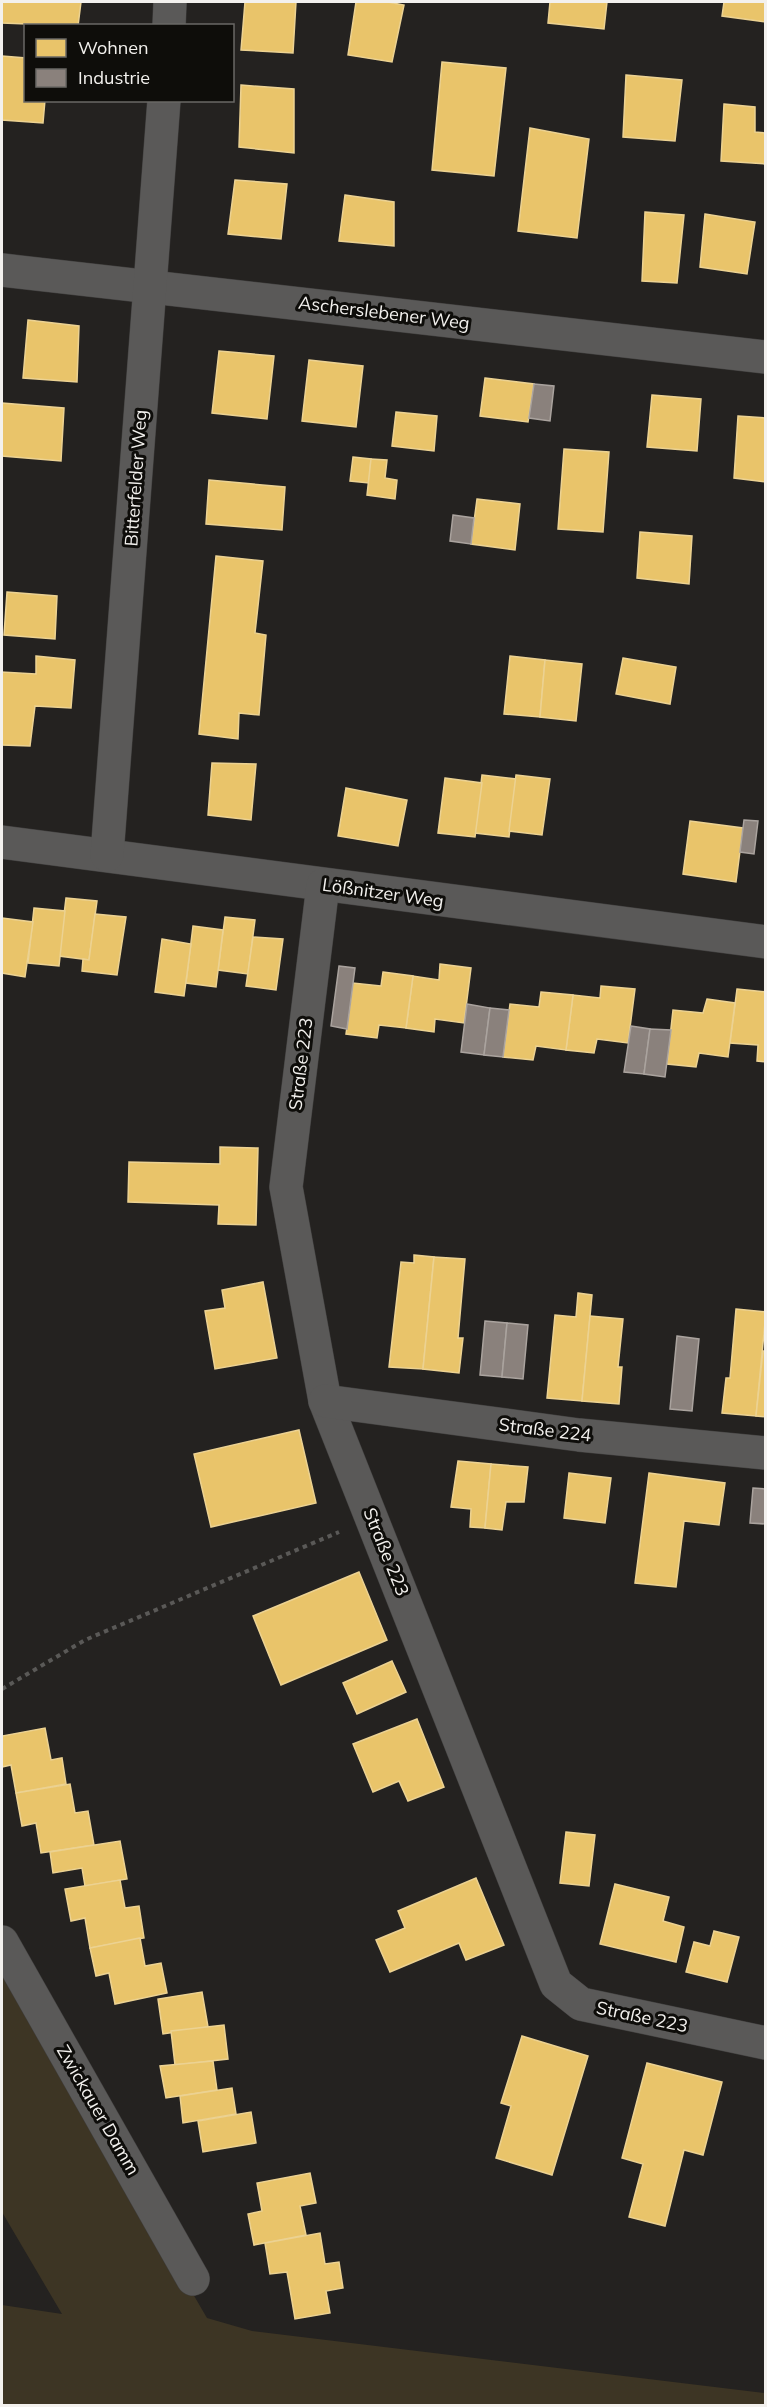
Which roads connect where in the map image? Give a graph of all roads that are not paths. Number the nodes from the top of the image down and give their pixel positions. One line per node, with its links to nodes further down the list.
1 (170, 2): 2 (street)
2 (169, 24)
3 (164, 102): 5 (street, Bitterfelder Weg)
4 (2, 270): 5 (street, Ascherslebener Weg)
5 (151, 287): 6 (street, Ascherslebener Weg); 8 (street, Bitterfelder Weg)
6 (765, 357)
7 (2, 842): 8 (street, Lößnitzer Weg)
8 (107, 855): 9 (street, Lößnitzer Weg)
9 (323, 885): 10 (street, Lößnitzer Weg); 11 (street, Straße 223)
10 (765, 942)
11 (325, 1401): 12 (street, Straße 224); 14 (street, Straße 223)
12 (765, 1453)
13 (2, 1942): 15 (street, Zwickauer Damm)
14 (765, 2043)
15 (194, 2279)

